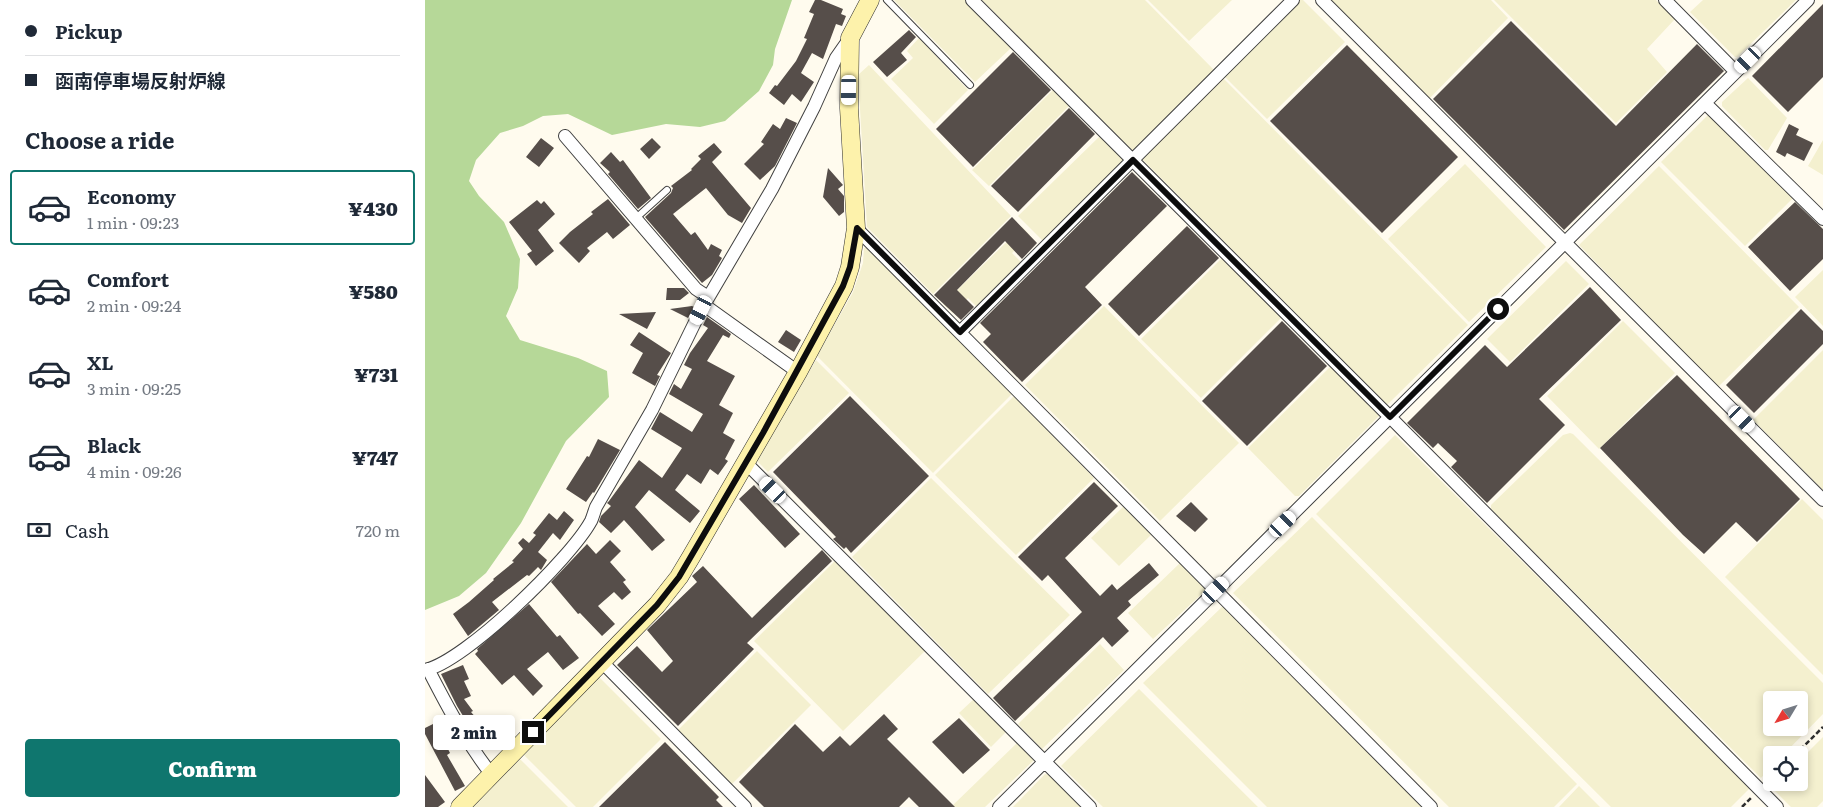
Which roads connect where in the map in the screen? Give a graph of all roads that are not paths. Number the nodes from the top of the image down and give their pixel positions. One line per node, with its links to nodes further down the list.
1 (870, 0): 8 (main road)
2 (887, 0): 10 (lane)
3 (972, 0): 13 (street)
4 (1293, 0): 13 (street)
5 (1322, 0): 18 (street)
6 (1665, 0): 9 (street)
7 (1808, 0): 9 (street)
8 (850, 38): 17 (main road); 19 (street)
9 (1736, 72): 11 (street)
10 (970, 85)
11 (1705, 103): 16 (street); 18 (street)
12 (565, 136): 15 (street)
13 (1133, 160): 20 (street); 22 (street)
14 (667, 190): 15 (lane)
15 (635, 218): 19 (street)
16 (1823, 219)
17 (857, 228): 20 (street); 21 (main road)
18 (1565, 242): 22 (street); 24 (street)
19 (706, 301): 21 (street); 27 (street)
20 (960, 332): 25 (street)
21 (798, 372): 23 (main road)
22 (1390, 417): 25 (street); 35 (street)
23 (746, 463): 26 (main road); 28 (street)
24 (1823, 500)
25 (1216, 590): 28 (street); 34 (street)
26 (601, 661): 29 (main road); 31 (street)
27 (427, 670): 29 (street)
28 (1044, 761): 32 (street); 33 (street)
29 (492, 774): 30 (main road)
30 (460, 807)
31 (745, 807)
32 (999, 807)
33 (1090, 807)
34 (1431, 807)
35 (1777, 807)

